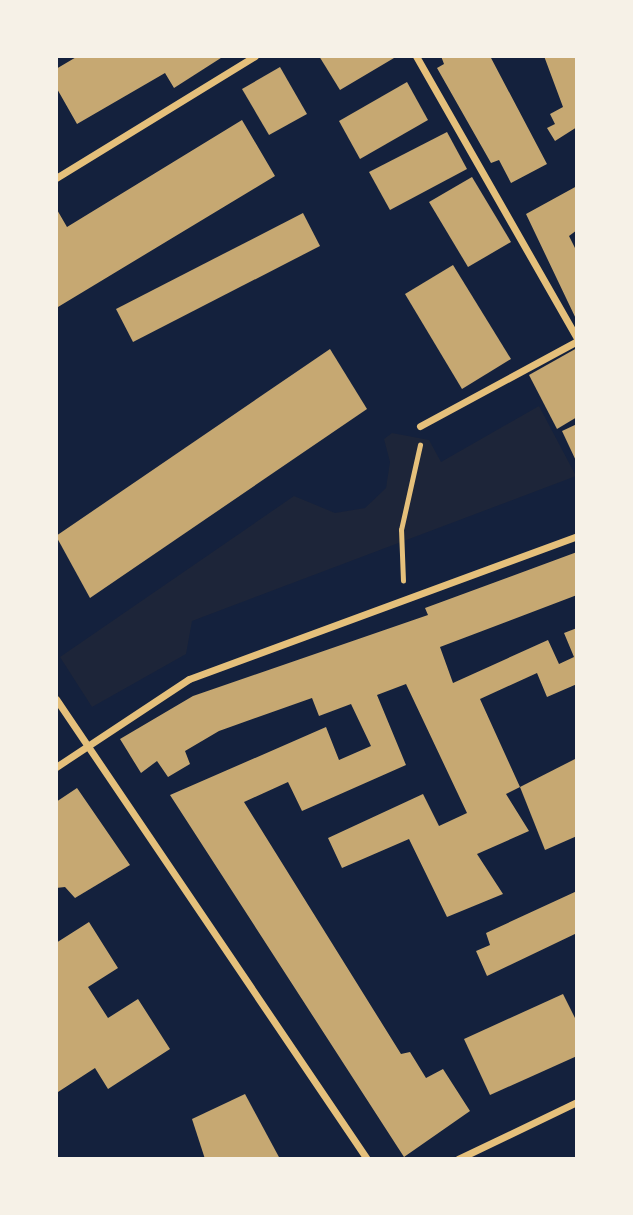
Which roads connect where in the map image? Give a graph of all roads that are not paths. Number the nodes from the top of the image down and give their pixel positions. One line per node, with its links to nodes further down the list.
1 (255, 56): 3 (street)
2 (416, 56): 4 (street)
3 (56, 178)
4 (577, 339): 5 (street)
5 (420, 426)
6 (577, 536): 8 (street)
7 (56, 699): 8 (street)
8 (87, 745): 9 (street); 11 (street)
9 (56, 767)
10 (577, 1102): 12 (street)
11 (367, 1159)
12 (458, 1159)

